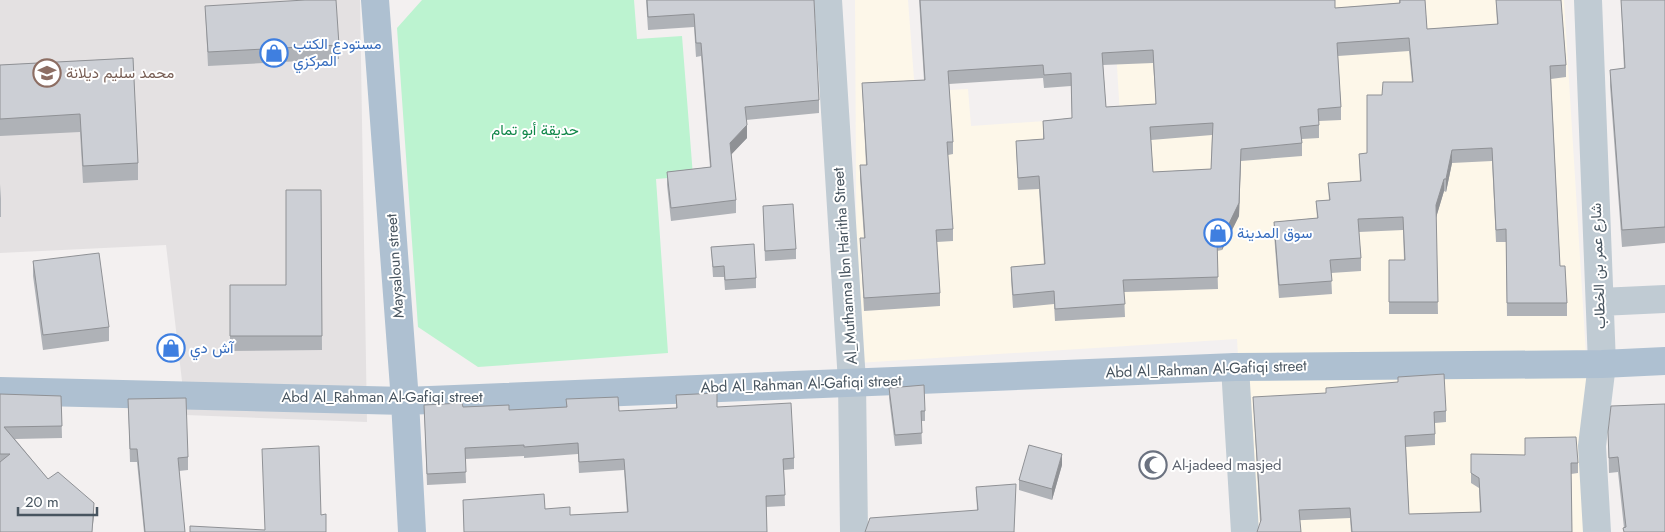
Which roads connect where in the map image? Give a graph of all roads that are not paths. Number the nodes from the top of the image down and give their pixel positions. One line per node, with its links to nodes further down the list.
1 (375, 0): 11 (main road, Maysaloun street)
2 (828, 0): 9 (street, Al_Muthanna Ibn Haritha Street)
3 (1588, 0): 5 (street, شارع عمر بن الخطاب)
4 (1665, 299): 5 (street)
5 (1600, 302): 7 (street, شارع عمر بن الخطاب)
6 (1665, 361): 7 (main road, Abd Al_Rahman Al-Gafiqi street)
7 (1602, 364): 8 (main road, Abd Al_Rahman Al-Gafiqi street); 15 (street, شارع عمر بن الخطاب)
8 (1235, 367): 9 (main road, Abd Al_Rahman Al-Gafiqi street); 14 (street)
9 (852, 382): 11 (main road, Abd Al_Rahman Al-Gafiqi street); 13 (street, Al_Muthanna Ibn Haritha Street)
10 (0, 391): 11 (main road, Abd Al_Rahman Al-Gafiqi street)
11 (405, 400): 12 (main road, Maysaloun street)
12 (412, 532)
13 (854, 532)
14 (1245, 532)
15 (1597, 532)

